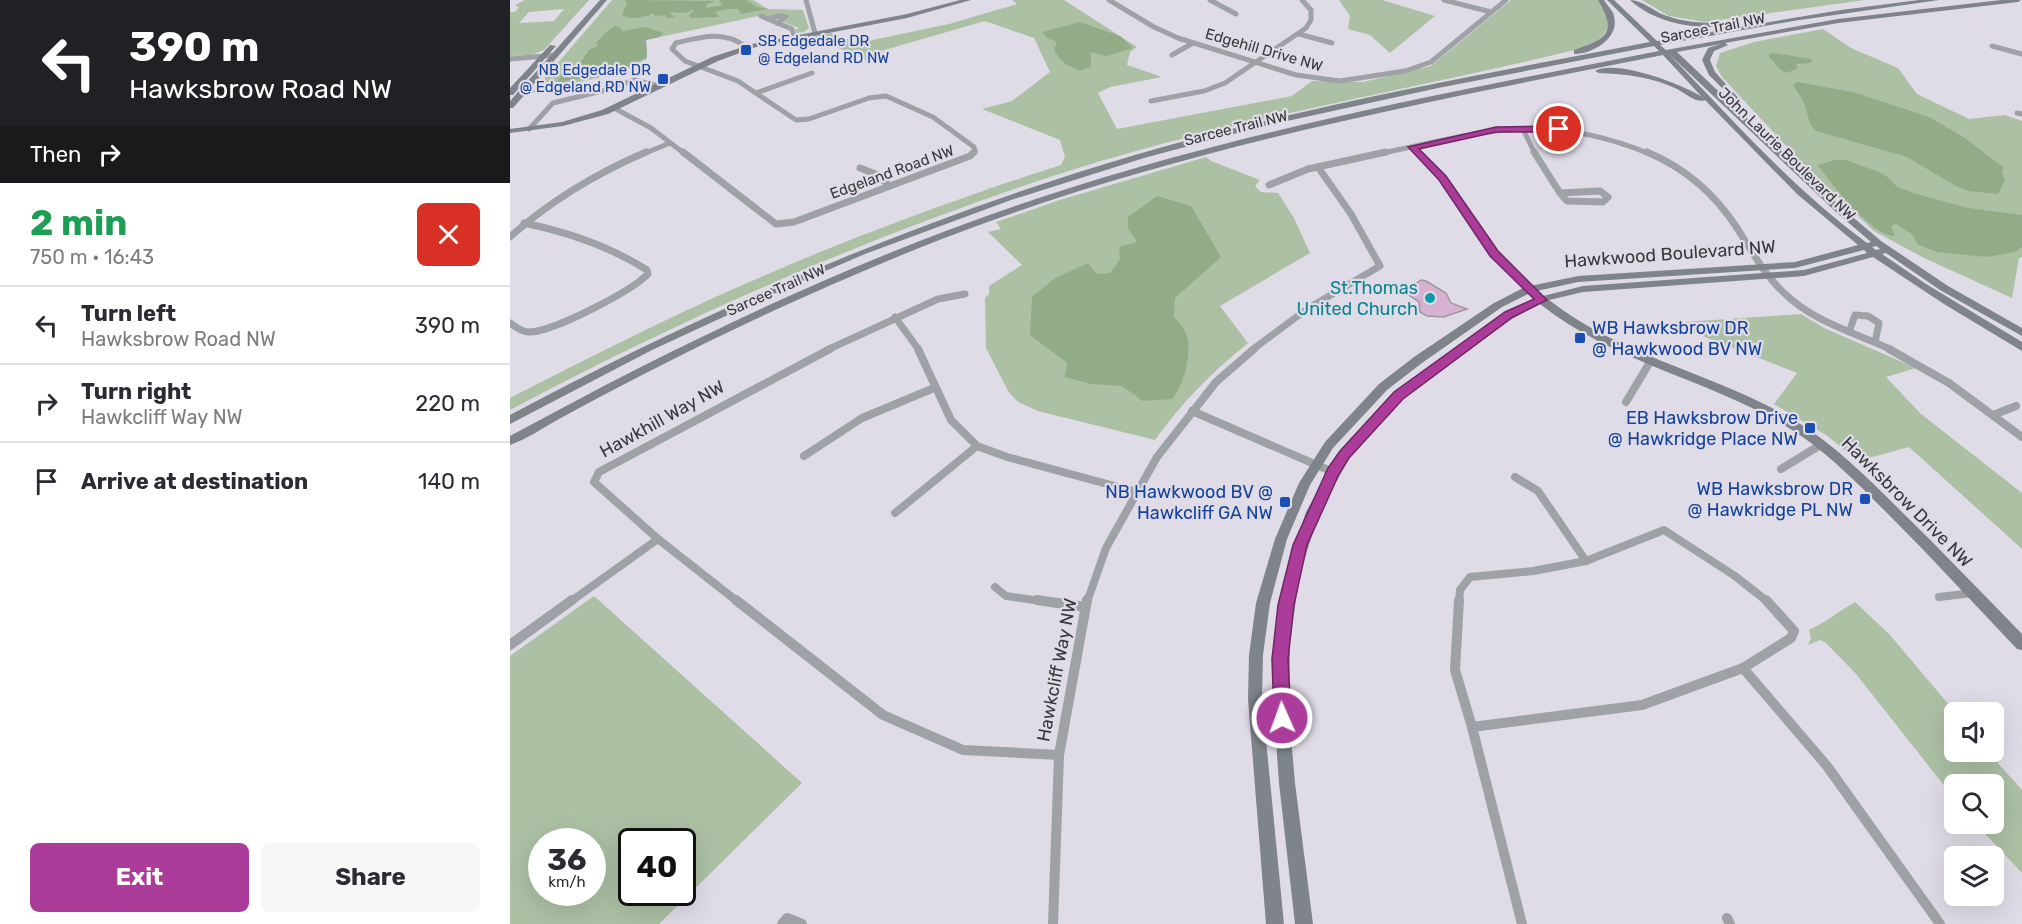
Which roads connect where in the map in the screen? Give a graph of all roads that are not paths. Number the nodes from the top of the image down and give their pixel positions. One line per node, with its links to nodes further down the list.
1 (592, 0): 34 (main road)
2 (604, 0): 32 (main road)
3 (806, 0): 23 (street)
4 (968, 0): 23 (main road)
5 (1109, 0): 26 (street, Edgehill Drive NW)
6 (1210, 0): 17 (street)
7 (1302, 0): 24 (street)
8 (1444, 0): 16 (street)
9 (1506, 0): 16 (street, Edgehill Drive NW)
10 (1601, 0): 39 (main road)
11 (1610, 0): 30 (main road, John Laurie Boulevard NW)
12 (1621, 0): 30 (main road, John Laurie Boulevard NW)
13 (1633, 0): 19 (main road)
14 (1936, 0): 19 (main road, Sarcee Trail NW)
15 (2018, 0): 22 (main road, Sarcee Trail NW)
16 (1491, 12): 36 (street, Edgehill Drive NW)
17 (1236, 14)
18 (761, 16): 20 (street)
19 (1792, 18): 30 (main road, Sarcee Trail NW)
20 (768, 19): 21 (street); 21 (street)
21 (777, 23): 25 (street)
22 (1813, 25): 30 (main road, Sarcee Trail NW); 51 (main road)
23 (815, 33): 25 (main road)
24 (1299, 34): 27 (street); 36 (street)
25 (794, 37): 29 (main road)
26 (1193, 43): 33 (street); 36 (street, Edgehill Drive NW)
27 (1332, 43)
28 (1992, 46): 31 (street)
29 (746, 47): 37 (main road); 37 (street, Edgeland Road NW)
30 (1663, 47): 39 (main road, Sarcee Trail NW); 43 (main road, Sarcee Trail NW); 47 (main road, John Laurie Boulevard NW); 51 (main road, John Laurie Boulevard NW)
31 (2022, 54)
32 (556, 55): 34 (street); 45 (main road)
33 (1172, 55)
34 (543, 56): 35 (street); 41 (main road)
35 (510, 59)
36 (1257, 62): 44 (street)
37 (700, 67): 40 (main road); 42 (street, Edgeland Road NW)
38 (812, 73): 42 (street)
39 (1445, 83): 82 (main road, Sarcee Trail NW)
40 (660, 86): 46 (main road); 48 (street)
41 (510, 93)
42 (756, 93): 57 (street, Edgeland Road NW)
43 (1465, 93): 47 (main road); 84 (main road, Sarcee Trail NW)
44 (1151, 100)
45 (510, 106)
46 (614, 108): 48 (main road); 52 (street, Edgeland Road NW)
47 (1736, 128): 59 (main road, John Laurie Boulevard NW)
48 (529, 129): 50 (main road)
49 (1523, 129): 53 (street); 58 (street); 65 (street)
50 (510, 131)
51 (1766, 139): 63 (main road, John Laurie Boulevard NW)
52 (670, 142): 57 (street, Edgeland Road NW); 60 (street)
53 (1413, 147): 54 (street); 67 (street)
54 (1318, 167): 56 (street); 80 (street, Hawkcliff Way NW)
55 (860, 168): 57 (street)
56 (1269, 185)
57 (889, 186)
58 (1558, 193): 58 (street)
59 (1828, 218): 62 (main road, John Laurie Boulevard NW); 64 (main road)
60 (524, 223): 61 (street); 71 (street)
61 (510, 237)
62 (1864, 247): 63 (main road, John Laurie Boulevard NW); 64 (main road, Hawkwood Boulevard NW)
63 (1876, 249): 66 (main road, Hawkwood Boulevard NW); 73 (main road, Hawkwood Boulevard NW); 75 (main road, John Laurie Boulevard NW)
64 (1844, 252): 65 (main road, Hawkwood Boulevard NW)
65 (1765, 267): 66 (street); 67 (main road, Hawkwood Boulevard NW)
66 (1771, 276): 69 (main road, Hawkwood Boulevard NW); 72 (street)
67 (1529, 289): 69 (main road, Hawksbrow Drive NW); 88 (main road, Hawkwood Boulevard NW)
68 (965, 294): 70 (street)
69 (1541, 300): 76 (main road, Hawksbrow Drive NW); 90 (main road, Hawkwood Boulevard NW)
70 (895, 316): 77 (street); 94 (street, Hawkhill Way NW)
71 (510, 323)
72 (1849, 332): 74 (street); 74 (street)
73 (2022, 333)
74 (1875, 342): 81 (street)
75 (2022, 347)
76 (1650, 362): 78 (street); 85 (main road, Hawksbrow Drive NW)
77 (934, 388): 86 (street); 87 (street)
78 (1626, 402)
79 (2016, 406): 81 (street)
80 (1191, 411): 88 (street); 92 (street, Hawkcliff Way NW)
81 (1993, 415): 83 (street)
82 (510, 420)
83 (2022, 437)
84 (510, 441)
85 (1822, 444): 89 (street); 97 (main road, Hawksbrow Drive NW)
86 (977, 446): 92 (street); 93 (street)
87 (804, 456)
88 (1316, 464): 90 (street); 105 (main road, Hawkwood Boulevard NW)
89 (1781, 470)
90 (1333, 472): 106 (main road, Hawkwood Boulevard NW)
91 (1515, 477): 95 (street)
92 (1137, 492): 99 (street, Hawkcliff Way NW)
93 (895, 513)
94 (658, 538): 101 (street); 104 (street, Hawkhill Way NW)
95 (1586, 561): 102 (street); 103 (street)
96 (995, 587): 99 (street)
97 (1973, 593): 98 (street); 100 (main road, Hawksbrow Drive NW)
98 (1939, 597)
99 (1085, 607): 104 (street, Hawkcliff Way NW)
100 (2022, 644)
101 (510, 645)
102 (1743, 668): 103 (street); 113 (street)
103 (1472, 727): 112 (street)
104 (1059, 755): 109 (street, Hawkcliff Way NW)
105 (1261, 758): 106 (main road); 110 (main road, Hawkwood Boulevard NW)
106 (1284, 758): 111 (main road, Hawkwood Boulevard NW)
107 (782, 924): 108 (street)
108 (802, 924)
109 (1053, 924)
110 (1275, 924)
111 (1304, 924)
112 (1522, 924)
113 (1940, 924)

